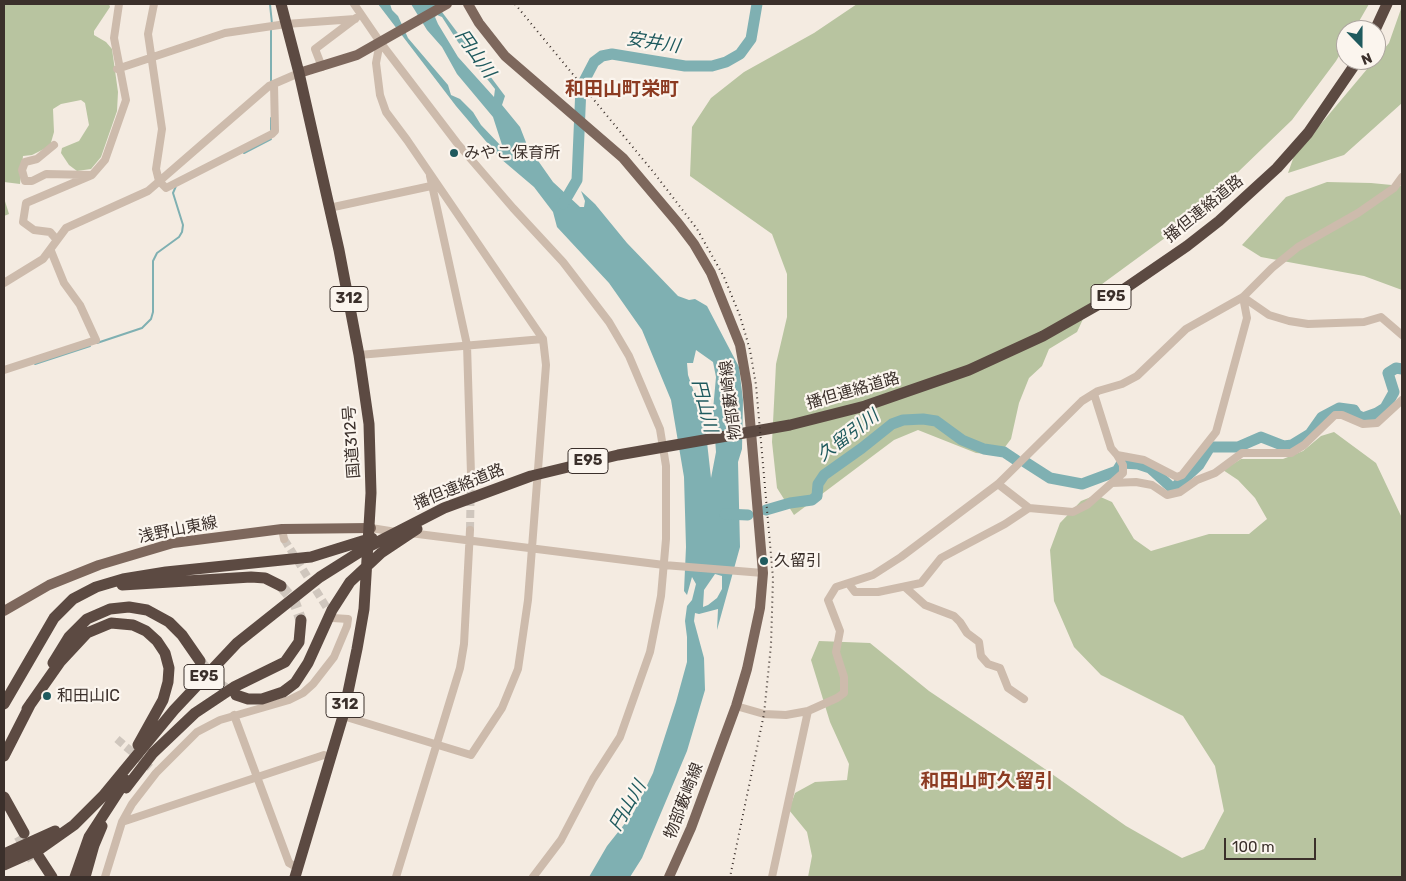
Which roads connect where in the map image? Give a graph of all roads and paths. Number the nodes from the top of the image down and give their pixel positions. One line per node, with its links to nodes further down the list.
1 (119, 4): 14 (street)
2 (154, 4): 12 (street)
3 (281, 4): 10 (highway, 国道312号 / 312)
4 (354, 4): 8 (street)
5 (446, 4): 11 (main road)
6 (468, 4): 48 (main road, 物部藪崎線)
7 (1388, 4): 9 (highway)
8 (358, 16): 10 (street); 11 (street); 13 (street)
9 (1380, 20)
10 (286, 24): 12 (street); 16 (highway, 国道312号 / 312)
11 (382, 41): 13 (main road); 19 (street); 47 (street)
12 (151, 56): 14 (street); 22 (street)
13 (322, 67): 16 (main road)
14 (119, 68): 20 (street)
15 (1351, 70): 41 (highway, 播但連絡道路 / E95)
16 (299, 73): 17 (street); 24 (highway, 国道312号 / 312)
17 (274, 84): 22 (street); 22 (street)
18 (54, 144): 20 (street)
19 (429, 172): 23 (street); 30 (street)
20 (92, 175): 25 (street)
21 (1402, 177): 28 (street)
22 (160, 181): 25 (street)
23 (431, 186): 24 (street); 31 (street)
24 (329, 208): 32 (highway, 国道312号 / 312)
25 (57, 240): 26 (street)
26 (51, 251): 27 (street); 33 (street)
27 (4, 283)
28 (1243, 297): 29 (street); 34 (street); 36 (street)
29 (1402, 335)
30 (544, 339): 31 (street); 45 (street)
31 (467, 345): 32 (street); 37 (street)
32 (359, 355): 42 (highway, 国道312号 / 312)
33 (4, 370)
34 (1094, 394): 36 (street); 38 (street)
35 (1402, 400): 39 (street)
36 (1120, 460): 39 (street)
37 (471, 474)
38 (998, 484): 40 (street); 49 (street)
39 (1110, 484): 40 (street)
40 (1029, 508): 51 (street)
41 (422, 519): 46 (highway, 播但連絡道路 / E95); 57 (highway)
42 (370, 528): 44 (street); 53 (main road, 浅野山東線); 64 (highway, 国道312号 / 312)
43 (470, 530): 44 (street)
44 (470, 541): 45 (street); 65 (street)
45 (533, 549): 47 (street); 65 (street)
46 (346, 553): 52 (highway); 66 (highway, 播但連絡道路 / E95)
47 (667, 565): 48 (street); 84 (street)
48 (763, 573): 60 (main road, 物部藪崎線)
49 (849, 584): 51 (street); 62 (street)
50 (281, 586): 52 (highway)
51 (906, 588): 58 (street)
52 (73, 599): 59 (highway)
53 (4, 611)
54 (333, 618): 63 (street)
55 (301, 620): 66 (highway)
56 (200, 661): 61 (highway)
57 (236, 694)
58 (1024, 699)
59 (4, 704)
60 (736, 706): 62 (street); 85 (main road, 物部藪崎線)
61 (27, 709): 66 (highway); 67 (highway)
62 (808, 711): 86 (street)
63 (234, 715): 69 (street); 74 (street)
64 (343, 716): 65 (street); 68 (highway, 国道312号 / 312)
65 (436, 745): 83 (street)
66 (144, 751): 71 (highway); 71 (highway); 73 (highway); 73 (highway)
67 (4, 756)
68 (331, 756): 69 (street); 77 (highway, 国道312号 / 312)
69 (258, 778): 74 (street); 77 (street)
70 (4, 797): 72 (highway)
71 (89, 808): 75 (highway); 76 (highway)
72 (4, 812)
73 (105, 815): 80 (highway); 81 (highway)
74 (122, 822): 82 (street)
75 (4, 854)
76 (4, 865)
77 (296, 873)
78 (44, 877): 79 (highway)
79 (52, 877)
80 (74, 877)
81 (85, 877)
82 (105, 877)
83 (396, 877)
84 (533, 877)
85 (670, 877)
86 (772, 877)

